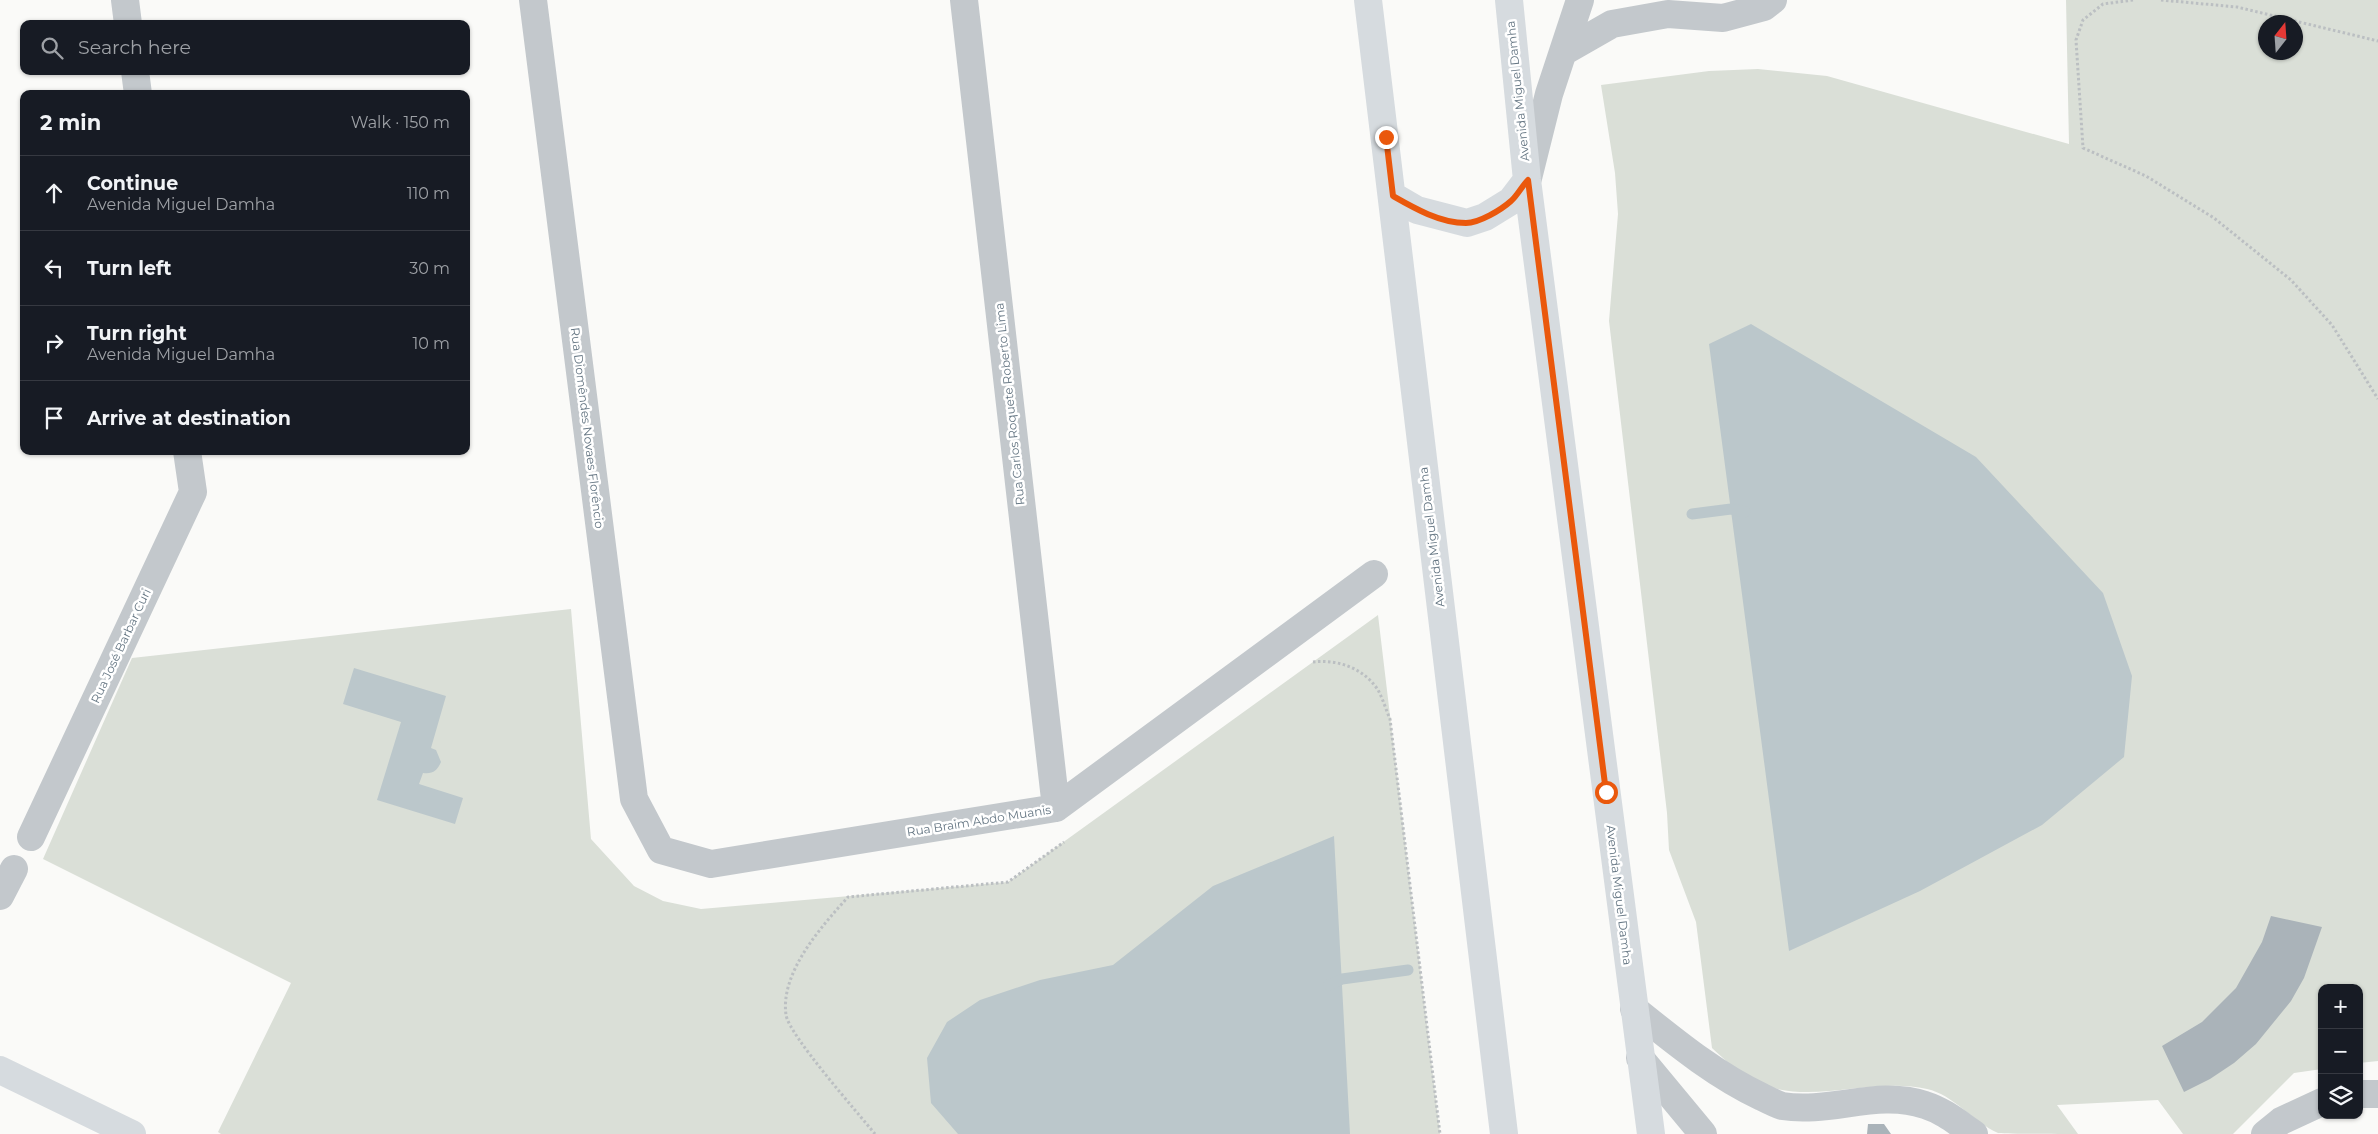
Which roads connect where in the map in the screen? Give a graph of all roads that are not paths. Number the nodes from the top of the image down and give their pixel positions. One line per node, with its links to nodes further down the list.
1 (125, 0): 8 (street)
2 (533, 0): 18 (street, Rua Diomêndes Novaes Florêncio)
3 (964, 0): 16 (street, Rua Carlos Roquete Roberto Lima)
4 (1368, 0): 13 (main road, Avenida Miguel Damha)
5 (1509, 0): 12 (main road, Avenida Miguel Damha)
6 (1580, 0): 9 (street)
7 (1773, 0): 9 (street)
8 (128, 20)
9 (1563, 52): 12 (street)
10 (136, 75): 11 (street)
11 (137, 90)
12 (1528, 180): 13 (main road); 21 (main road, Avenida Miguel Damha)
13 (1393, 196): 28 (main road, Avenida Miguel Damha)
14 (188, 455): 17 (street, Rua José Barbar Curi)
15 (1374, 574): 16 (street, Rua Braim Abdo Muanis)
16 (1056, 808): 18 (street, Rua Braim Abdo Muanis)
17 (31, 837)
18 (661, 850)
19 (14, 869): 20 (street)
20 (0, 896)
21 (1634, 1009): 22 (main road, Avenida Miguel Damha); 31 (street)
22 (1640, 1058): 29 (main road, Avenida Miguel Damha); 30 (street)
23 (0, 1070): 27 (main road)
24 (2363, 1094): 25 (street)
25 (2378, 1094)
26 (2318, 1104): 32 (street)
27 (132, 1134)
28 (1504, 1134)
29 (1651, 1134)
30 (1703, 1134)
31 (1974, 1134)
32 (2265, 1134)

